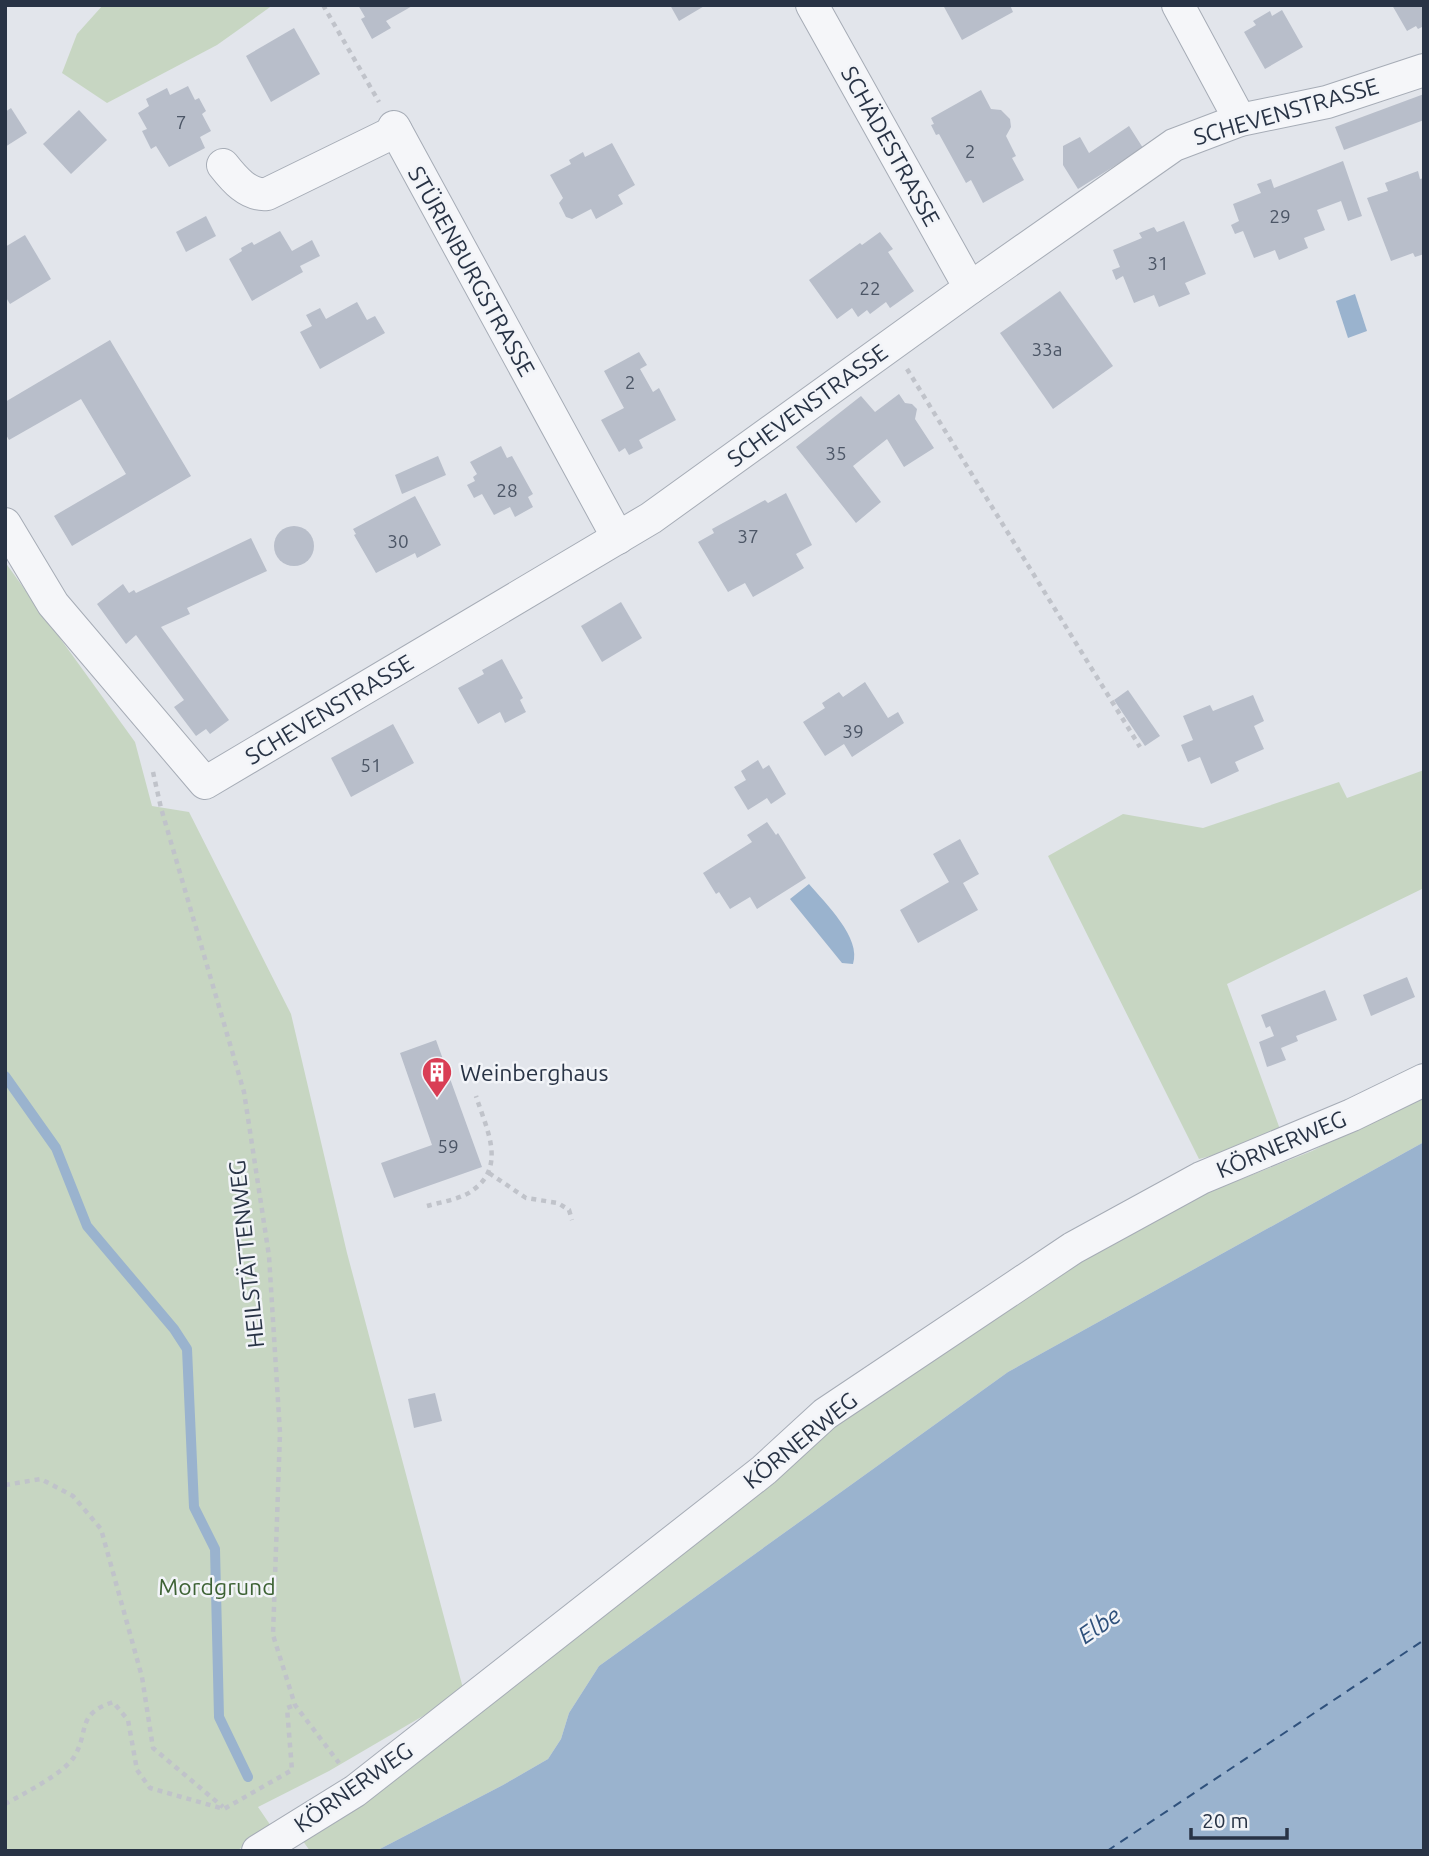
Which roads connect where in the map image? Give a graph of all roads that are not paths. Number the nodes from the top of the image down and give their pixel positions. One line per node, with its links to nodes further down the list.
1 (812, 5): 6 (street, SCHÄDESTRASSE)
2 (1178, 5): 4 (street)
3 (1424, 70): 4 (street, SCHEVENSTRASSE)
4 (1240, 120): 6 (street, SCHEVENSTRASSE)
5 (223, 165): 8 (street, STÜRENBURGSTRASSE)
6 (970, 288): 8 (street, SCHEVENSTRASSE)
7 (5, 524): 8 (street, SCHEVENSTRASSE)
8 (618, 538)
9 (1424, 1080): 10 (street, KÖRNERWEG)
10 (258, 1851)

